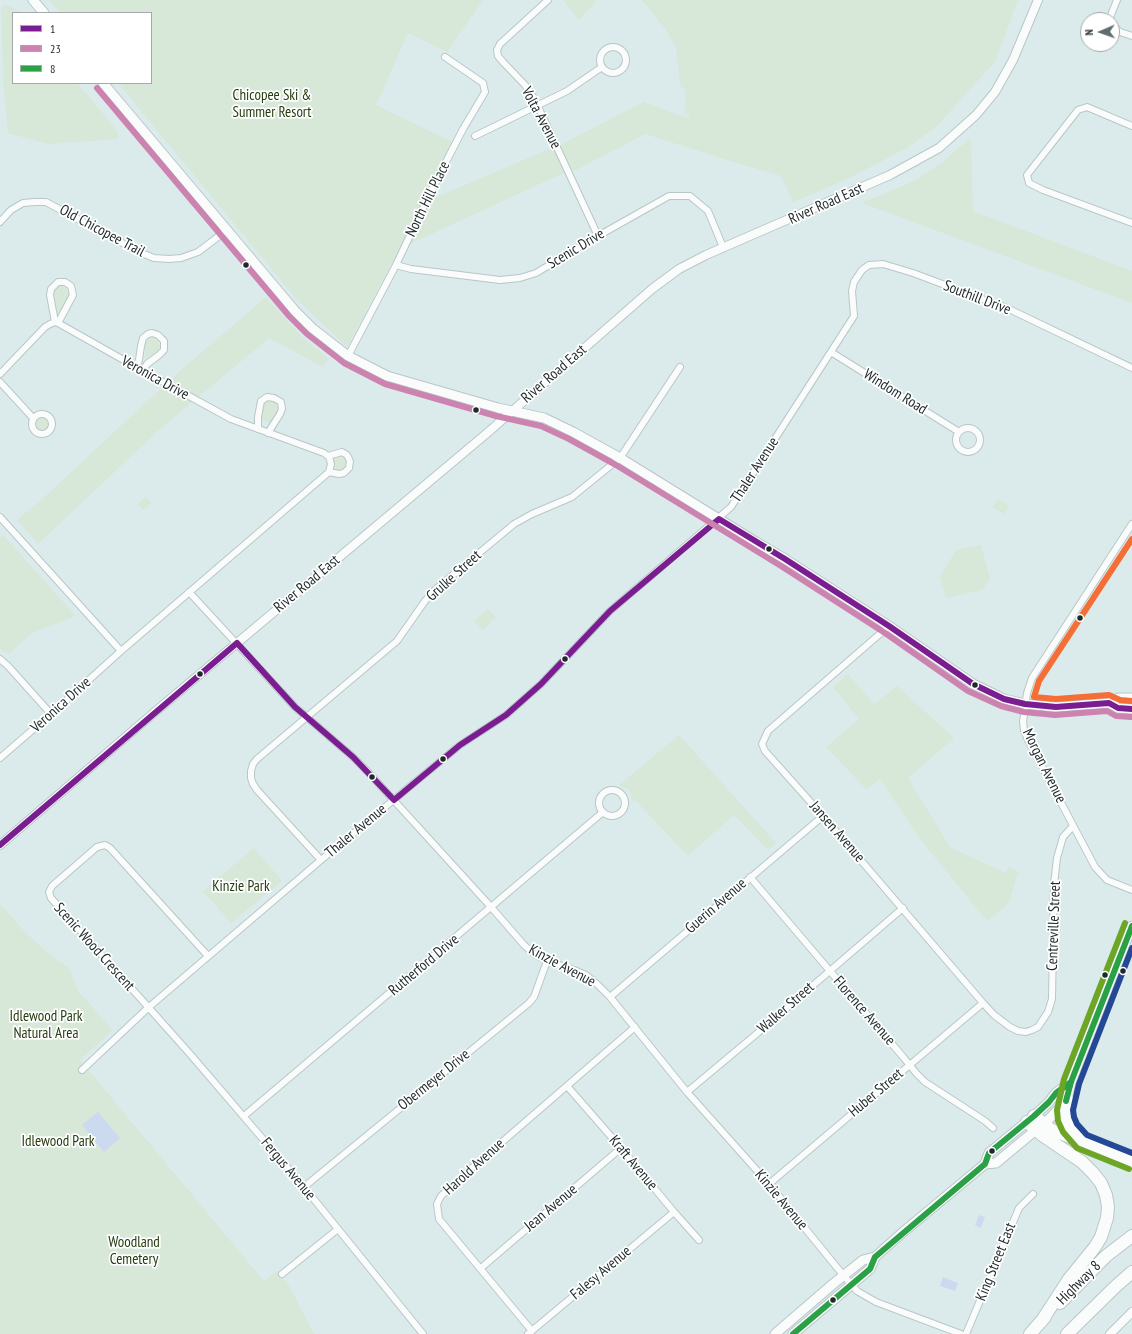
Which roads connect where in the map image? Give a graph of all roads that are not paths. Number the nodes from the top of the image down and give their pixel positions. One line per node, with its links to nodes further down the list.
1 (34, 0): 5 (main road)
2 (548, 0): 12 (street, Volta Avenue)
3 (1038, 0): 19 (street, River Road East)
4 (1117, 0): 6 (street)
5 (43, 12)
6 (1112, 12)
7 (1120, 32): 8 (street)
8 (1132, 36)
9 (445, 57): 20 (street, North Hill Place)
10 (602, 67): 10 (street); 12 (street)
11 (104, 84): 17 (main road)
12 (537, 105): 14 (street); 18 (street, Volta Avenue)
13 (1132, 126): 16 (street)
14 (475, 136)
15 (0, 222): 17 (street, Old Chicopee Trail)
16 (1132, 223)
17 (227, 230): 24 (main road)
18 (598, 236): 19 (street, Scenic Drive); 20 (street, Scenic Drive)
19 (723, 247): 31 (street, River Road East)
20 (396, 265): 24 (street, North Hill Place)
21 (854, 316): 23 (street, Thaler Avenue); 27 (street, Southill Drive)
22 (56, 323): 22 (street); 26 (street, Veronica Drive); 29 (street)
23 (831, 352): 34 (street, Windom Road); 40 (street, Thaler Avenue)
24 (348, 356): 31 (main road)
25 (680, 367): 37 (street, Grulke Street)
26 (136, 368): 28 (street, Veronica Drive); 28 (street)
27 (1132, 368)
28 (143, 371): 33 (street, Veronica Drive)
29 (0, 374)
30 (0, 382): 32 (street)
31 (512, 411): 37 (main road); 44 (street, River Road East)
32 (33, 418)
33 (258, 429): 35 (street, Veronica Drive); 35 (street)
34 (958, 432): 34 (street)
35 (268, 433): 36 (street, Veronica Drive)
36 (328, 456): 38 (street); 38 (street, Veronica Drive)
37 (620, 458): 40 (main road); 52 (street, Grulke Street)
38 (329, 472): 42 (street, Veronica Drive)
39 (0, 517): 45 (street)
40 (719, 519): 43 (main road); 54 (street, Thaler Avenue)
41 (1132, 524): 49 (street, Morgan Avenue)
42 (189, 592): 44 (street, Kinzie Avenue); 45 (street, Veronica Drive)
43 (889, 626): 49 (main road); 56 (street, Jansen Avenue)
44 (237, 643): 52 (street, Kinzie Avenue); 58 (street, River Road East)
45 (121, 651): 51 (street, Veronica Drive)
46 (0, 659): 51 (street)
47 (1132, 698): 48 (main road)
48 (1109, 703): 49 (main road); 50 (main road)
49 (1025, 704): 57 (street, Morgan Avenue)
50 (1132, 709)
51 (51, 714): 53 (street, Veronica Drive)
52 (307, 718): 54 (street, Kinzie Avenue); 59 (street, Grulke Street)
53 (0, 758)
54 (394, 800): 59 (street, Thaler Avenue); 62 (street, Kinzie Avenue)
55 (603, 812): 55 (street); 62 (street, Rutherford Drive)
56 (823, 816): 60 (street, Guerin Avenue); 63 (street, Jansen Avenue)
57 (1073, 826): 61 (street, Morgan Avenue); 73 (street, Centreville Street)
58 (0, 845)
59 (321, 860): 66 (street, Thaler Avenue)
60 (750, 877): 68 (street, Florence Avenue); 69 (street, Guerin Avenue)
61 (1132, 890)
62 (491, 907): 67 (street, Kinzie Avenue); 80 (street, Rutherford Drive)
63 (903, 908): 68 (street, Walker Street); 70 (street, Jansen Avenue)
64 (1132, 926): 65 (main road)
65 (1130, 939): 76 (main road)
66 (208, 956): 71 (street, Thaler Avenue); 71 (street, Scenic Wood Crescent)
67 (546, 961): 69 (street, Kinzie Avenue); 89 (street, Obermeyer Drive)
68 (829, 971): 74 (street, Florence Avenue); 78 (street, Walker Street)
69 (610, 997): 72 (street, Kinzie Avenue)
70 (983, 1003): 73 (street, Jansen Avenue); 74 (street, Huber Street)
71 (149, 1007): 75 (street, Thaler Avenue); 80 (street, Fergus Avenue)
72 (636, 1027): 77 (street, Harold Avenue); 78 (street, Kinzie Avenue)
73 (1038, 1027)
74 (910, 1064): 83 (street, Florence Avenue); 88 (street, Huber Street)
75 (82, 1070)
76 (1071, 1082): 79 (main road); 81 (main road)
77 (567, 1086): 85 (street, Kraft Avenue); 96 (street, Harold Avenue)
78 (687, 1092): 88 (street, Kinzie Avenue)
79 (1067, 1099): 82 (main road); 84 (highway)
80 (244, 1116): 89 (street, Fergus Avenue)
81 (1030, 1119): 82 (highway); 87 (main road)
82 (1040, 1127): 84 (highway); 87 (main road); 102 (highway)
83 (993, 1128)
84 (1082, 1142): 86 (highway)
85 (621, 1148): 91 (street, Kraft Avenue); 96 (street, Jean Avenue)
86 (1132, 1162)
87 (985, 1164): 95 (main road)
88 (769, 1184): 99 (street, Kinzie Avenue)
89 (304, 1187): 92 (street, Fergus Avenue)
90 (1034, 1194): 108 (street, King Street East)
91 (674, 1212): 94 (street, Kraft Avenue); 103 (street, Falesy Avenue)
92 (338, 1229): 98 (street); 104 (street, Fergus Avenue)
93 (1132, 1236): 102 (highway, Highway 8)
94 (700, 1240)
95 (875, 1257): 99 (main road); 100 (main road)
96 (481, 1268): 103 (street, Harold Avenue)
97 (1132, 1272): 110 (highway, Highway 8)
98 (282, 1274)
99 (843, 1276): 100 (street, Kinzie Avenue); 105 (main road)
100 (851, 1285): 106 (main road); 107 (street, Kinzie Avenue)
101 (1132, 1312): 111 (street)
102 (1041, 1322): 109 (highway, Highway 8)
103 (530, 1332)
104 (423, 1334)
105 (775, 1334)
106 (793, 1334)
107 (961, 1334)
108 (966, 1334)
109 (1030, 1334)
110 (1068, 1334)
111 (1110, 1334)

